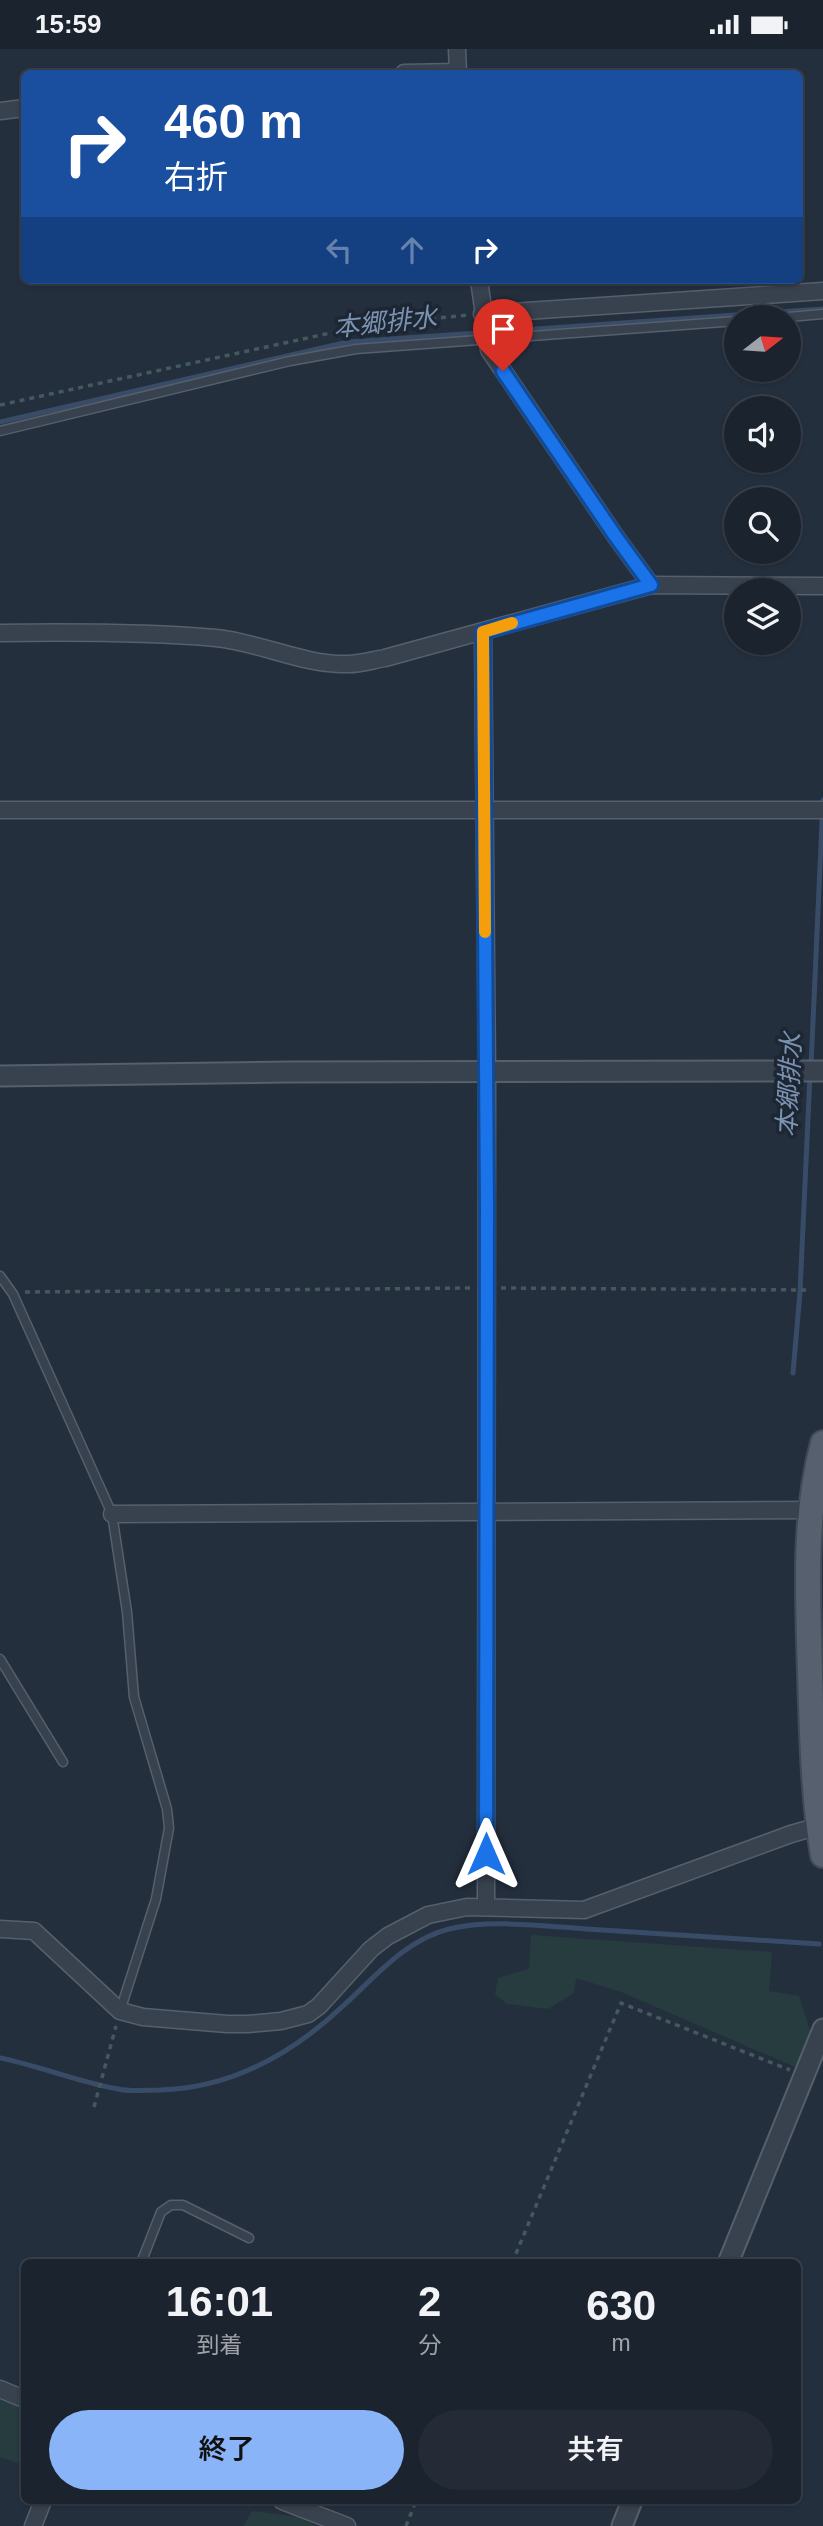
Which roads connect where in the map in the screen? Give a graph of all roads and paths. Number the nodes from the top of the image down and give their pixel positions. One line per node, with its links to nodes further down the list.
1 (457, 49): 2 (street)
2 (458, 70)
3 (21, 108): 4 (street)
4 (0, 111)
5 (479, 284): 7 (street)
6 (823, 291): 7 (street)
7 (482, 314): 11 (street); 12 (path)
8 (823, 314): 9 (lane)
9 (802, 316)
10 (724, 322): 11 (lane)
11 (487, 341): 13 (lane); 14 (street)
12 (0, 405)
13 (0, 431)
14 (651, 585): 15 (street); 16 (street)
15 (823, 586)
16 (483, 632): 17 (street); 20 (street)
17 (0, 633)
18 (0, 810): 20 (street)
19 (823, 810): 20 (street)
20 (484, 811): 22 (street)
21 (823, 1071): 22 (street)
22 (487, 1073): 23 (street); 25 (street)
23 (0, 1076)
24 (0, 1276): 27 (lane)
25 (488, 1288): 26 (path); 27 (path); 30 (street)
26 (809, 1290)
27 (13, 1294): 31 (lane)
28 (823, 1443): 29 (main road)
29 (816, 1510): 30 (street); 34 (main road)
30 (487, 1513): 31 (street); 36 (street)
31 (112, 1514): 38 (lane)
32 (0, 1659): 33 (lane)
33 (63, 1762)
34 (821, 1826): 35 (main road); 36 (street)
35 (823, 1855)
36 (486, 1907): 38 (street)
37 (0, 1929): 38 (street)
38 (120, 2011): 41 (path)
39 (823, 2029): 40 (street)
40 (804, 2076): 44 (path); 45 (street)
41 (94, 2107)
42 (249, 2238): 43 (lane)
43 (143, 2259)
44 (514, 2259)
45 (730, 2259)
46 (0, 2389): 47 (street)
47 (21, 2398)
48 (42, 2504): 52 (street)
49 (290, 2504): 53 (street)
50 (415, 2504): 54 (path)
51 (631, 2504): 55 (street)
52 (33, 2526)
53 (346, 2526)
54 (406, 2526)
55 (622, 2526)

